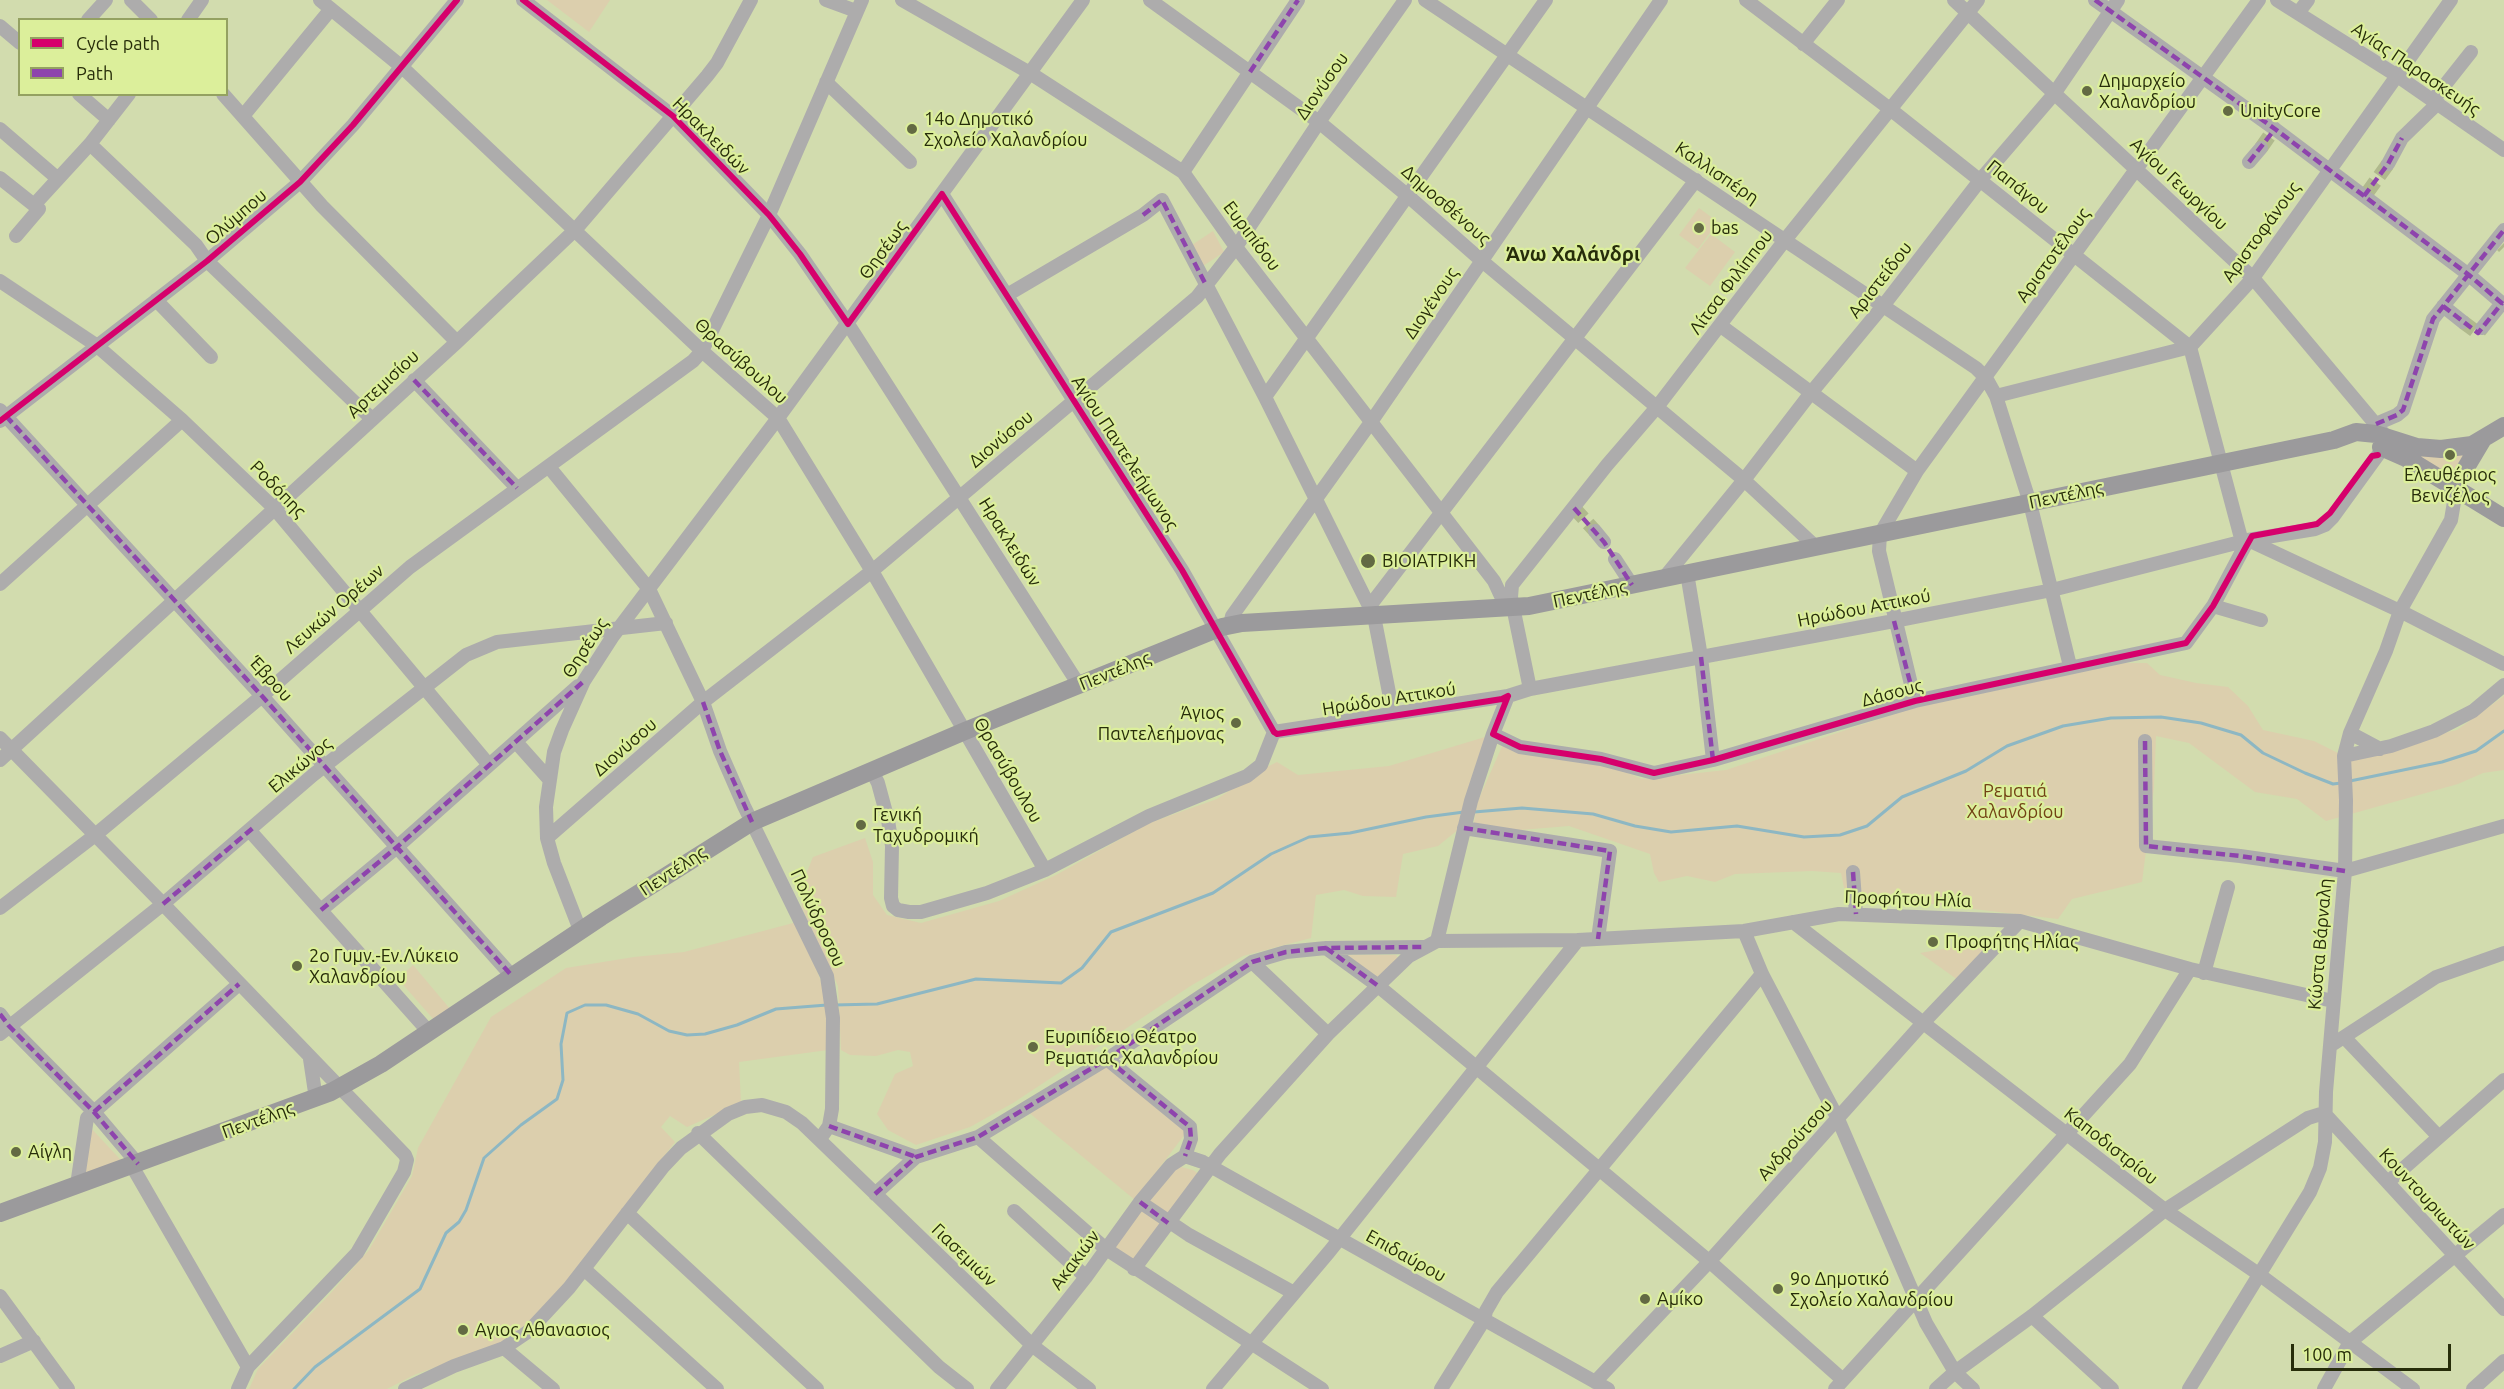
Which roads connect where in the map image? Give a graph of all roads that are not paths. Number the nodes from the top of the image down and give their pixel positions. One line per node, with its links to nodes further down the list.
1 (106, 0): 30 (street)
2 (131, 0): 31 (street)
3 (202, 0): 32 (street)
4 (457, 0): 38 (street, Ολύμπου)
5 (523, 0): 52 (street, Ηρακλειδών)
6 (751, 0): 52 (street, Αρτεμισίου)
7 (826, 0): 27 (street)
8 (902, 0): 40 (street, Ευριπίδου)
9 (1083, 0): 40 (street, Θησέως)
10 (1150, 0): 39 (street, Δημοσθένους)
11 (1298, 0): 39 (street)
12 (1405, 0): 54 (street, Διονύσου)
13 (1425, 0): 37 (street, Καλλισπέρη)
14 (1546, 0): 37 (street)
15 (1660, 0): 49 (street, Διογένους)
16 (1746, 0): 35 (street, Παπάγου)
17 (1838, 0): 35 (street)
18 (1954, 0): 28 (street, Αγίου Γεωργίου)
19 (1978, 0): 28 (street, Λίτσα Φιλίππου)
20 (2095, 0): 26 (street)
21 (2259, 0): 42 (street, Αριστοτέλους)
22 (2277, 0): 29 (street, Αγίας Παρασκευής)
23 (2308, 0): 29 (street)
24 (2451, 0): 41 (street, Αριστοφάνους)
25 (326, 4): 38 (street, Θρασύβουλου); 51 (street)
26 (2114, 5): 42 (street); 44 (street, Αριστείδου)
27 (859, 6): 43 (street)
28 (1968, 13): 44 (street, Αγίου Γεωργίου); 50 (street, Λίτσα Φιλίππου)
29 (2298, 13): 41 (street, Αγίας Παρασκευής)
30 (90, 18)
31 (149, 18)
32 (189, 18)
33 (0, 26): 34 (street)
34 (18, 41)
35 (1803, 44): 50 (street, Παπάγου)
36 (2471, 52): 48 (street)
37 (1508, 55): 49 (street, Καλλισπέρη); 71 (street)
38 (402, 67): 69 (street, Ολύμπου); 74 (street, Θρασύβουλου)
39 (1250, 72): 54 (street, Δημοσθένους); 64 (street)
40 (1030, 73): 64 (street, Ευριπίδου); 70 (street, Θησέως)
41 (2396, 75): 48 (street, Αγίας Παρασκευής); 63 (street, Αριστοφάνους)
42 (2203, 77): 62 (street, Αριστοτέλους); 63 (street)
43 (826, 82): 59 (street); 73 (street)
44 (2054, 94): 62 (street, Αγίου Γεωργίου); 67 (street, Αριστείδου)
45 (81, 96): 53 (street)
46 (127, 96): 53 (street)
47 (225, 96): 51 (street)
48 (2436, 102): 58 (street, Αγίας Παρασκευής); 61 (street)
49 (1587, 108): 68 (street, Καλλισπέρη); 81 (street, Διογένους)
50 (1890, 109): 67 (street, Παπάγου); 77 (street, Λίτσα Φιλίππου)
51 (243, 116): 69 (street)
52 (673, 116): 73 (street, Ηρακλειδών); 74 (street, Αρτεμισίου)
53 (109, 120): 56 (street)
54 (1318, 122): 71 (street, Δημοσθένους); 78 (street, Διονύσου)
55 (0, 129): 66 (street)
56 (90, 144): 66 (street); 80 (street)
57 (2261, 148): 60 (street)
58 (2503, 148)
59 (910, 162)
60 (2249, 162)
61 (2388, 164)
62 (2137, 168): 79 (street, Αριστοτέλους); 83 (street, Αγίου Γεωργίου)
63 (2328, 170): 82 (street); 83 (street, Αριστοφάνους)
64 (1183, 172): 78 (street, Ευριπίδου)
65 (0, 178): 72 (street)
66 (57, 178): 72 (street)
67 (1981, 179): 79 (street, Παπάγου); 89 (street, Αριστείδου)
68 (1696, 180): 77 (street, Καλλισπέρη); 95 (street)
69 (300, 182): 80 (street, Ολύμπου); 97 (street)
70 (942, 194): 86 (street, Αγίου Παντελεήμωνος); 92 (street, Θησέως)
71 (1408, 196): 81 (street, Δημοσθένους); 96 (street)
72 (36, 207): 75 (street)
73 (769, 215): 92 (street, Ηρακλειδών); 100 (street)
74 (576, 229): 97 (street, Αρτεμισίου); 100 (street, Θρασύβουλου)
75 (16, 236)
76 (2501, 239): 82 (street)
77 (1785, 240): 89 (street, Καλλισπέρη); 93 (street, Λίτσα Φιλίππου)
78 (1236, 247): 85 (street, Διονύσου); 96 (street, Ευριπίδου)
79 (2074, 255): 99 (street, Παπάγου); 102 (street, Αριστοτέλους)
80 (207, 261): 87 (street, Ολύμπου); 112 (street)
81 (1482, 261): 95 (street, Δημοσθένους); 114 (street, Διογένους)
82 (2469, 275): 88 (street); 90 (street)
83 (2253, 278): 99 (street, Αριστοφάνους); 109 (street, Αγίου Γεωργίου)
84 (0, 281): 98 (street, Ροδόπης)
85 (1206, 285): 86 (street); 106 (street); 107 (street, Διονύσου)
86 (1007, 295): 107 (street, Αγίου Παντελεήμωνος)
87 (156, 300): 98 (street, Ολύμπου); 101 (street)
88 (2503, 304): 94 (street)
89 (1883, 306): 102 (street, Καλλισπέρη); 104 (street, Αριστείδου)
90 (2443, 306): 91 (street); 115 (street)
91 (2463, 321)
92 (848, 324): 111 (street, Θησέως); 127 (street, Ηρακλειδών)
93 (1721, 326): 104 (street); 108 (street, Λίτσα Φιλίππου)
94 (2482, 328)
95 (1575, 337): 108 (street, Δημοσθένους); 132 (street)
96 (1307, 339): 106 (street); 114 (street, Ευριπίδου)
97 (457, 342): 103 (street, Αρτεμισίου)
98 (96, 345): 110 (street, Ολύμπου); 113 (street, Ροδόπης)
99 (2190, 346): 105 (street); 121 (street)
100 (702, 351): 111 (street, Θρασύβουλου); 122 (street, Λευκών Ορέων)
101 (211, 357)
102 (1986, 378): 105 (street); 123 (street, Αριστοτέλους)
103 (414, 380): 112 (street, Αρτεμισίου); 125 (street)
104 (1810, 394): 123 (street); 124 (street, Αριστείδου)
105 (1996, 396): 129 (street)
106 (1265, 397): 128 (street)
107 (1073, 400): 127 (street, Διονύσου); 157 (street, Αγίου Παντελεήμωνος)
108 (1657, 407): 124 (street, Δημοσθένους); 143 (street, Λίτσα Φιλίππου)
109 (2365, 409): 115 (street, Αγίου Γεωργίου); 117 (street)
110 (2, 416): 130 (street, Έβρου)
111 (778, 418): 138 (street, Θρασύβουλου); 145 (street, Θησέως)
112 (372, 419): 131 (street, Αρτεμισίου)
113 (182, 420): 130 (street); 131 (street, Ροδόπης)
114 (1371, 422): 128 (street, Διογένους); 132 (street, Ευριπίδου)
115 (2376, 424): 120 (street, Αγίου Γεωργίου)
116 (2504, 426): 118 (main road)
117 (2356, 432): 119 (main road); 120 (main road)
118 (2483, 439): 120 (main road); 126 (main road)
119 (2334, 440): 120 (main road); 121 (main road, Πεντέλης)
120 (2386, 443): 126 (main road); 135 (street, Ηρώδου Αττικού)
121 (2219, 464): 129 (main road, Πεντέλης); 135 (street)
122 (549, 467): 125 (street, Λευκών Ορέων); 145 (street, Πολύδροσου)
123 (1917, 471): 134 (street, Αριστοτέλους)
124 (1744, 480): 136 (street, Δημοσθένους); 140 (street, Αριστείδου)
125 (517, 488): 150 (street, Λευκών Ορέων)
126 (2456, 490): 133 (main road); 151 (street, Κώστα Βάρναλη)
127 (959, 497): 138 (street, Διονύσου); 162 (street, Ηρακλειδών)
128 (1315, 501): 152 (street); 157 (street, Διογένους)
129 (2030, 503): 134 (main road, Πεντέλης); 146 (street)
130 (86, 505): 142 (street); 147 (street, Έβρου)
131 (274, 508): 147 (street, Αρτεμισίου); 150 (street, Ροδόπης)
132 (1439, 513): 141 (street, Ευριπίδου); 152 (street)
133 (2504, 518)
134 (1881, 534): 136 (main road, Πεντέλης); 154 (street)
135 (2245, 541): 146 (street, Ηρώδου Αττικού); 148 (street, Δάσους); 151 (street)
136 (1816, 547): 139 (main road, Πεντέλης)
137 (1615, 559): 144 (street)
138 (872, 571): 169 (street, Διονύσου); 171 (street, Θρασύβουλου)
139 (1687, 573): 140 (main road, Πεντέλης); 158 (street)
140 (1664, 578): 144 (main road, Πεντέλης)
141 (1494, 581): 143 (street); 149 (street, Ευριπίδου)
142 (0, 584)
143 (1512, 585): 149 (street)
144 (1632, 585): 149 (main road, Πεντέλης)
145 (649, 589): 155 (street, Πολύδροσου); 156 (street, Θησέως)
146 (2052, 590): 154 (street, Ηρώδου Αττικού); 160 (street)
147 (175, 601): 166 (street, Έβρου); 179 (street, Αρτεμισίου)
148 (2213, 606): 153 (street); 160 (street, Δάσους)
149 (1510, 609): 152 (main road, Πεντέλης); 165 (street)
150 (360, 611): 164 (street, Ροδόπης); 166 (street, Λευκών Ορέων)
151 (2400, 611): 159 (street); 173 (street, Κώστα Βάρναλη)
152 (1371, 612): 157 (main road, Πεντέλης); 170 (street)
153 (2261, 620)
154 (1894, 621): 158 (street, Ηρώδου Αττικού); 168 (street)
155 (666, 622): 156 (street, Ελικώνος); 169 (street, Πολύδροσου)
156 (619, 628): 161 (street, Θησέως); 164 (street, Ελικώνος)
157 (1222, 628): 162 (main road, Πεντέλης); 172 (street, Αγίου Παντελεήμωνος)
158 (1701, 657): 165 (street, Ηρώδου Αττικού); 181 (street)
159 (2504, 664)
160 (2070, 666): 168 (street, Δάσους)
161 (584, 681): 177 (street); 186 (street, Θησέως)
162 (1079, 685): 171 (main road, Πεντέλης)
163 (2504, 685): 178 (street)
164 (424, 687): 183 (street, Ροδόπης); 184 (street, Ελικώνος)
165 (1530, 689): 167 (street, Ηρώδου Αττικού)
166 (262, 696): 184 (street, Έβρου); 191 (street, Λευκών Ορέων)
167 (1508, 696): 170 (street, Ηρώδου Αττικού); 174 (street)
168 (1915, 701): 181 (street, Δάσους)
169 (703, 702): 187 (street, Πολύδροσου); 192 (street, Διονύσου)
170 (1393, 713): 172 (street, Ηρώδου Αττικού)
171 (965, 731): 185 (main road, Πεντέλης); 194 (street, Θρασύβουλου)
172 (1274, 732): 194 (street)
173 (2350, 733): 178 (street); 182 (street, Κώστα Βάρναλη)
174 (1493, 734): 181 (street, Δάσους); 188 (street)
175 (0, 738): 179 (street)
176 (2145, 741): 195 (street)
177 (516, 742): 183 (street); 186 (street)
178 (2380, 748): 182 (street)
179 (11, 750): 180 (street, Αρτεμισίου); 191 (street)
180 (0, 760)
181 (1713, 760)
182 (2344, 763): 195 (street, Κώστα Βάρναλη)
183 (489, 765): 193 (street)
184 (325, 766): 190 (street, Ελικώνος); 193 (street, Έβρου)
185 (872, 771): 187 (main road, Πεντέλης); 194 (street)
186 (549, 779): 192 (street, Θησέως)
187 (752, 822): 204 (main road, Πεντέλης); 236 (street, Πολύδροσου)
188 (1465, 824): 206 (street); 208 (street)
189 (2504, 826): 195 (street)
190 (250, 831): 198 (street, Ελικώνος); 200 (street)
191 (94, 836): 198 (street); 199 (street, Λευκών Ορέων)
192 (547, 838): 204 (street, Θησέως)
193 (397, 848): 200 (street); 216 (street, Έβρου)
194 (1045, 870)
195 (2345, 870): 219 (street, Κώστα Βάρναλη)
196 (1852, 872): 201 (street)
197 (2228, 887): 214 (street)
198 (163, 904): 217 (street); 222 (street, Ελικώνος)
199 (0, 908)
200 (321, 910): 223 (street)
201 (1856, 914): 202 (street, Προφήτου Ηλία); 203 (street, Προφήτου Ηλία)
202 (2020, 921): 213 (street, Προφήτου Ηλία); 221 (street, Ανδρούτσου)
203 (1793, 922): 205 (street, Προφήτου Ηλία); 221 (street, Καποδιστρίου)
204 (580, 930): 216 (main road, Πεντέλης)
205 (1744, 931): 206 (street, Προφήτου Ηλία); 215 (street)
206 (1598, 939): 207 (street, Προφήτου Ηλία)
207 (1578, 940): 208 (street, Προφήτου Ηλία); 229 (street)
208 (1437, 941): 209 (street, Προφήτου Ηλία)
209 (1423, 946): 210 (street); 218 (street)
210 (1326, 948): 212 (street); 218 (street)
211 (2504, 953): 225 (street)
212 (1252, 962): 224 (street); 228 (street)
213 (2190, 969): 214 (street, Προφήτου Ηλία); 238 (street)
214 (2204, 973): 219 (street, Προφήτου Ηλία)
215 (1762, 974): 235 (street); 246 (street)
216 (512, 976): 223 (main road, Πεντέλης)
217 (239, 984): 227 (street); 233 (street)
218 (1377, 985): 224 (street); 229 (street)
219 (2334, 1001): 226 (street, Κώστα Βάρναλη)
220 (0, 1014): 222 (street)
221 (1923, 1023): 235 (street, Ανδρούτσου); 238 (street, Καποδιστρίου)
222 (4, 1030): 233 (street)
223 (429, 1032): 231 (main road, Πεντέλης)
224 (1328, 1034): 245 (street)
225 (2344, 1037): 226 (street); 240 (street)
226 (2330, 1046): 234 (street, Κώστα Βάρναλη)
227 (310, 1059): 231 (street); 232 (street)
228 (1107, 1059): 239 (street); 242 (street)
229 (1476, 1066): 246 (street); 257 (street)
230 (2504, 1080): 240 (street)
231 (340, 1088): 232 (main road, Πεντέλης); 278 (street)
232 (316, 1099): 244 (main road, Πεντέλης)
233 (94, 1112): 244 (street); 248 (street)
234 (2324, 1113): 247 (street, Κουντουριωτών); 251 (street); 263 (street, Κώστα Βάρναλη)
235 (1838, 1119): 260 (street, Ανδρούτσου); 267 (street)
236 (829, 1126): 241 (street); 243 (street)
237 (698, 1133): 241 (street, Γιασεμιών); 254 (street, Γιασεμιών); 288 (street)
238 (2066, 1134): 251 (street, Καποδιστρίου); 267 (street)
239 (978, 1137): 243 (street); 258 (street)
240 (2439, 1137): 247 (street)
241 (820, 1139): 249 (street, Γιασεμιών)
242 (1185, 1156): 245 (street, Επιδαύρου); 250 (street, Ακακιών)
243 (916, 1157): 249 (street)
244 (135, 1165): 248 (main road, Πεντέλης); 278 (street)
245 (1210, 1167): 256 (street); 257 (street, Επιδαύρου)
246 (1599, 1169): 260 (street); 270 (street)
247 (2388, 1182): 259 (street, Κουντουριωτών)
248 (77, 1185): 253 (main road, Πεντέλης)
249 (875, 1194): 274 (street, Γιασεμιών)
250 (1140, 1202): 256 (street); 258 (street, Ακακιών)
251 (2165, 1210): 263 (street, Καποδιστρίου); 269 (street)
252 (1014, 1211): 264 (street)
253 (0, 1213)
254 (627, 1213): 261 (street, Γιασεμιών); 287 (street)
255 (2504, 1215): 259 (street)
256 (1168, 1223): 262 (street); 265 (street)
257 (1338, 1239): 265 (street); 270 (street, Επιδαύρου)
258 (1106, 1249): 262 (street); 264 (street, Ακακιών)
259 (2455, 1256): 268 (street, Κουντουριωτών); 272 (street)
260 (1709, 1261): 280 (street, Ανδρούτσου); 281 (street)
261 (584, 1269): 275 (street, Γιασεμιών); 286 (street)
262 (1134, 1269): 273 (street)
263 (2260, 1275): 272 (street, Καποδιστρίου); 298 (street, Κώστα Βάρναλη)
264 (1086, 1277): 274 (street, Ακακιών)
265 (1294, 1293): 273 (street)
266 (0, 1296): 271 (street)
267 (1916, 1300): 279 (street); 281 (street)
268 (2504, 1309)
269 (2032, 1316): 279 (street); 297 (street)
270 (1484, 1320): 280 (street, Επιδαύρου); 293 (street)
271 (34, 1341): 276 (street); 283 (street)
272 (2350, 1342): 299 (street); 300 (street, Καποδιστρίου)
273 (1251, 1343): 291 (street); 292 (street)
274 (1033, 1346): 289 (street, Ακακιών); 290 (street, Γιασεμιών)
275 (504, 1348): 282 (street, Γιασεμιών); 285 (street)
276 (0, 1356)
277 (2504, 1361): 301 (street)
278 (248, 1368): 284 (street)
279 (1955, 1372): 295 (street); 296 (street)
280 (1595, 1382): 294 (street, Επιδαύρου)
281 (1839, 1384)
282 (412, 1388)
283 (68, 1389)
284 (238, 1389)
285 (553, 1389)
286 (717, 1389)
287 (817, 1389)
288 (967, 1389)
289 (997, 1389)
290 (1089, 1389)
291 (1213, 1389)
292 (1322, 1389)
293 (1440, 1389)
294 (1608, 1389)
295 (1936, 1389)
296 (1973, 1389)
297 (2112, 1389)
298 (2189, 1389)
299 (2324, 1389)
300 (2413, 1389)
301 (2473, 1389)

